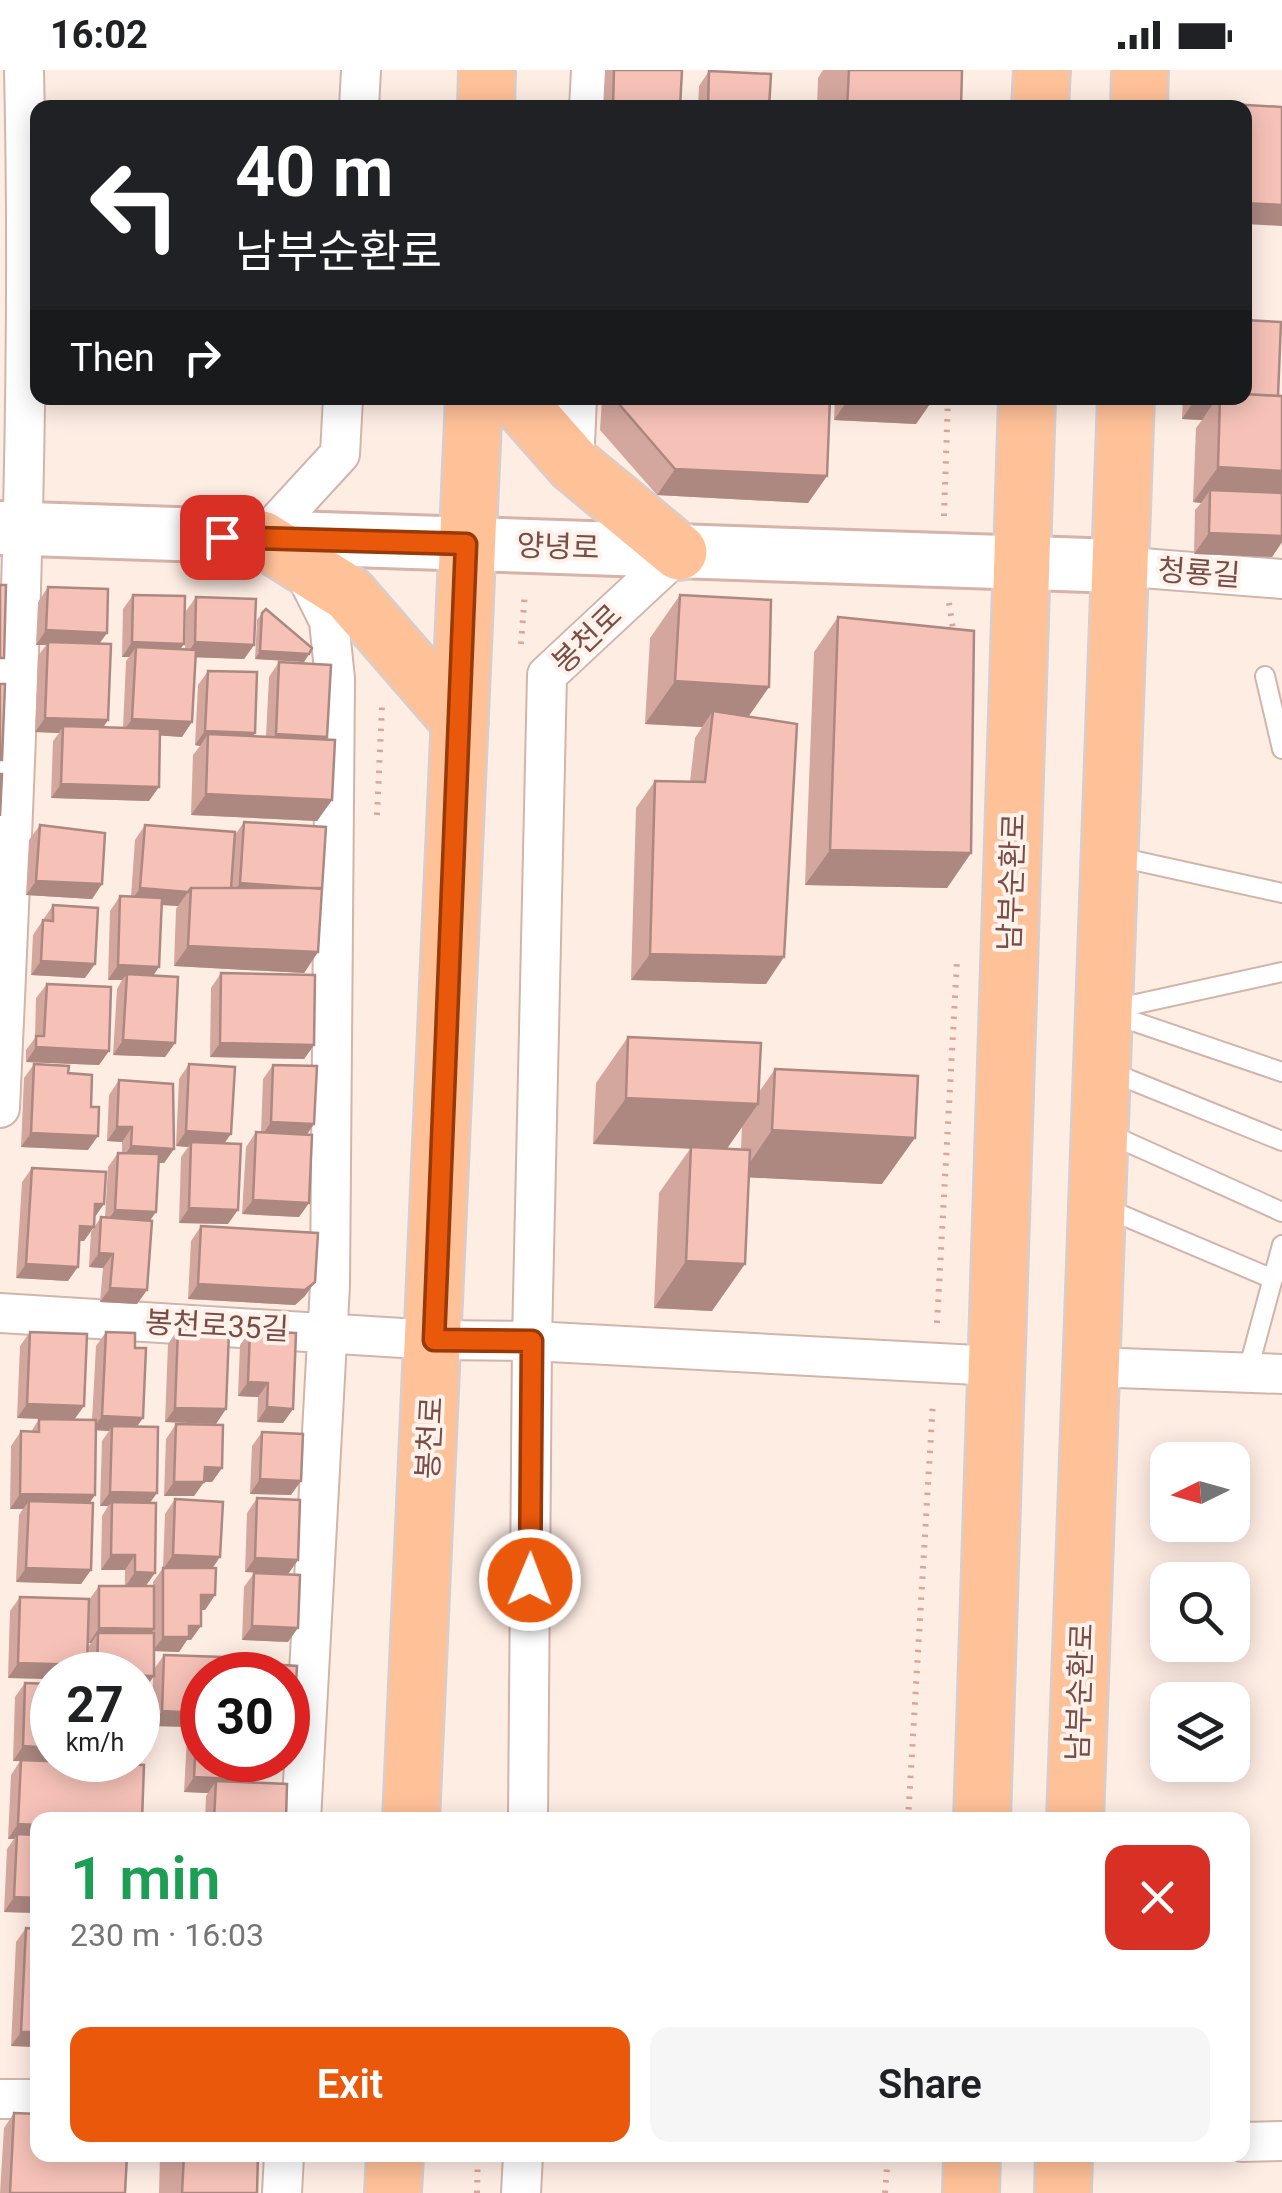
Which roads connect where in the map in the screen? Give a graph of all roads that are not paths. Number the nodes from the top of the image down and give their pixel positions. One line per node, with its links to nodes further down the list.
1 (23, 70): 12 (street)
2 (361, 70): 7 (street)
3 (487, 70): 8 (main road)
4 (591, 70): 9 (street)
5 (1042, 70): 10 (main road)
6 (1140, 70): 11 (main road)
7 (359, 100)
8 (486, 100)
9 (590, 100)
10 (1040, 100)
11 (1139, 100)
12 (14, 213): 20 (street)
13 (344, 405): 22 (street)
14 (474, 405): 21 (main road, 봉천로)
15 (521, 405): 19 (main road)
16 (577, 405): 19 (street)
17 (1027, 405): 24 (main road, 남부순환로)
18 (1126, 405): 25 (main road, 남부순환로)
19 (574, 465): 23 (main road)
20 (12, 528): 22 (main road, 양녕로); 31 (street)
21 (466, 544): 22 (main road, 양녕로); 23 (main road, 양녕로); 28 (main road, 봉천로)
22 (280, 550): 28 (main road); 45 (street)
23 (679, 552): 24 (main road, 양녕로); 47 (street, 봉천로)
24 (1020, 563): 25 (main road, 양녕로); 48 (main road, 남부순환로)
25 (1116, 566): 26 (street, 청룡길); 30 (main road, 남부순환로)
26 (1282, 579)
27 (1265, 676): 29 (lane)
28 (460, 722): 46 (main road, 봉천로)
29 (1282, 749)
30 (1108, 855): 32 (lane); 34 (main road, 남부순환로)
31 (6, 860): 37 (street)
32 (1282, 893)
33 (1282, 972): 34 (lane)
34 (1104, 1011): 35 (main road, 남부순환로); 36 (lane)
35 (1102, 1069): 38 (main road, 남부순환로); 39 (lane)
36 (1282, 1072)
37 (0, 1108)
38 (1100, 1130): 40 (main road, 남부순환로); 41 (lane)
39 (1282, 1141)
40 (1097, 1204): 43 (lane); 49 (main road, 남부순환로)
41 (1282, 1212)
42 (1282, 1244): 43 (lane)
43 (1273, 1279): 50 (lane)
44 (0, 1313): 45 (street, 봉천로35길)
45 (326, 1332): 46 (street, 봉천로35길); 51 (street)
46 (434, 1340): 47 (street); 52 (main road, 봉천로)
47 (532, 1341): 48 (street); 53 (street, 봉천로)
48 (995, 1366): 54 (main road, 남부순환로)
49 (1091, 1367): 50 (street); 55 (main road, 남부순환로)
50 (1264, 1374)
51 (301, 1812)
52 (412, 1812)
53 (528, 1812)
54 (982, 1812)
55 (1075, 1812)
56 (0, 2100): 57 (street)
57 (30, 2100)
58 (1282, 2141): 59 (street)
59 (1250, 2142)
60 (284, 2162): 65 (street)
61 (395, 2162): 66 (main road)
62 (523, 2162): 67 (street)
63 (972, 2162): 68 (main road)
64 (1064, 2162): 69 (main road)
65 (282, 2193)
66 (393, 2193)
67 (521, 2193)
68 (971, 2193)
69 (1063, 2193)

